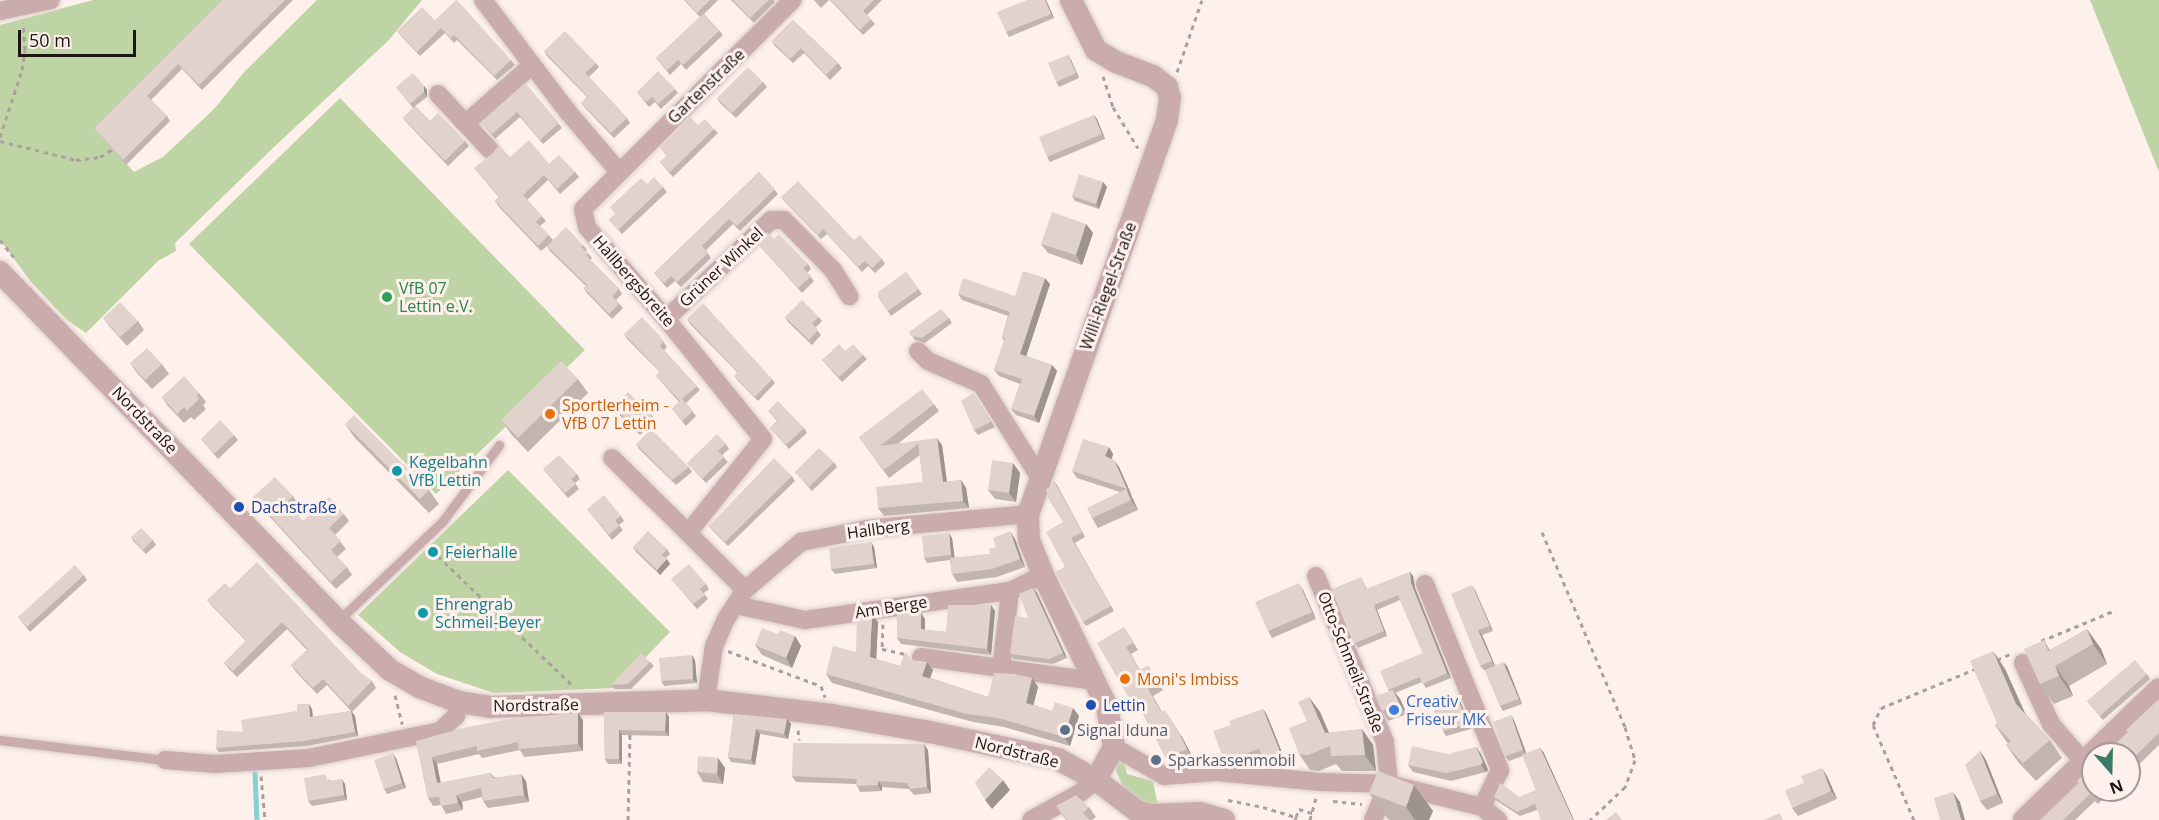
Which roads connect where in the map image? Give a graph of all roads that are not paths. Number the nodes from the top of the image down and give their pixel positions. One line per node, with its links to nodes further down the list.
1 (51, 0): 5 (street)
2 (483, 0): 6 (street)
3 (793, 0): 10 (street, Gartenstraße)
4 (1071, 0): 17 (street, Willi-Riegel-Straße)
5 (0, 11)
6 (532, 65): 8 (street); 10 (street)
7 (438, 94): 8 (street)
8 (466, 123): 9 (street)
9 (490, 150)
10 (619, 172): 13 (street, Hallbergsbreite)
11 (0, 272): 25 (street, Nordstraße)
12 (849, 296): 13 (street, Grüner Winkel)
13 (666, 319): 19 (street, Hallbergsbreite)
14 (918, 351): 17 (street)
15 (499, 445): 25 (lane)
16 (612, 458): 19 (street)
17 (1040, 478): 18 (street, Willi-Riegel-Straße)
18 (1028, 514): 20 (street, Willi-Riegel-Straße); 24 (street, Hallberg)
19 (688, 533): 24 (street)
20 (1043, 575): 23 (street, Am Berge); 29 (street, Willi-Riegel-Straße)
21 (1316, 576): 40 (street, Otto-Schmeil-Straße)
22 (1425, 584): 41 (street)
23 (1010, 591): 24 (street, Am Berge); 28 (street)
24 (741, 598): 31 (street, Hallberg)
25 (338, 621): 32 (street, Nordstraße)
26 (921, 657): 28 (street)
27 (2021, 657): 36 (street)
28 (1000, 670): 29 (street)
29 (1093, 681): 35 (street, Willi-Riegel-Straße)
30 (2159, 689): 34 (street)
31 (706, 700): 32 (street, Nordstraße); 39 (street, Nordstraße)
32 (459, 702): 37 (street)
33 (0, 740): 37 (lane)
34 (2103, 742)
35 (1114, 747): 39 (street); 40 (street)
36 (2081, 759)
37 (165, 760)
38 (2081, 763): 47 (street)
39 (1096, 780): 43 (street, Nordstraße); 44 (street)
40 (1389, 784): 41 (street); 42 (street)
41 (1482, 807): 46 (street)
42 (1376, 813)
43 (1151, 818): 45 (street, Nordstraße)
44 (1031, 820)
45 (1224, 820)
46 (1498, 820)
47 (2024, 820)

